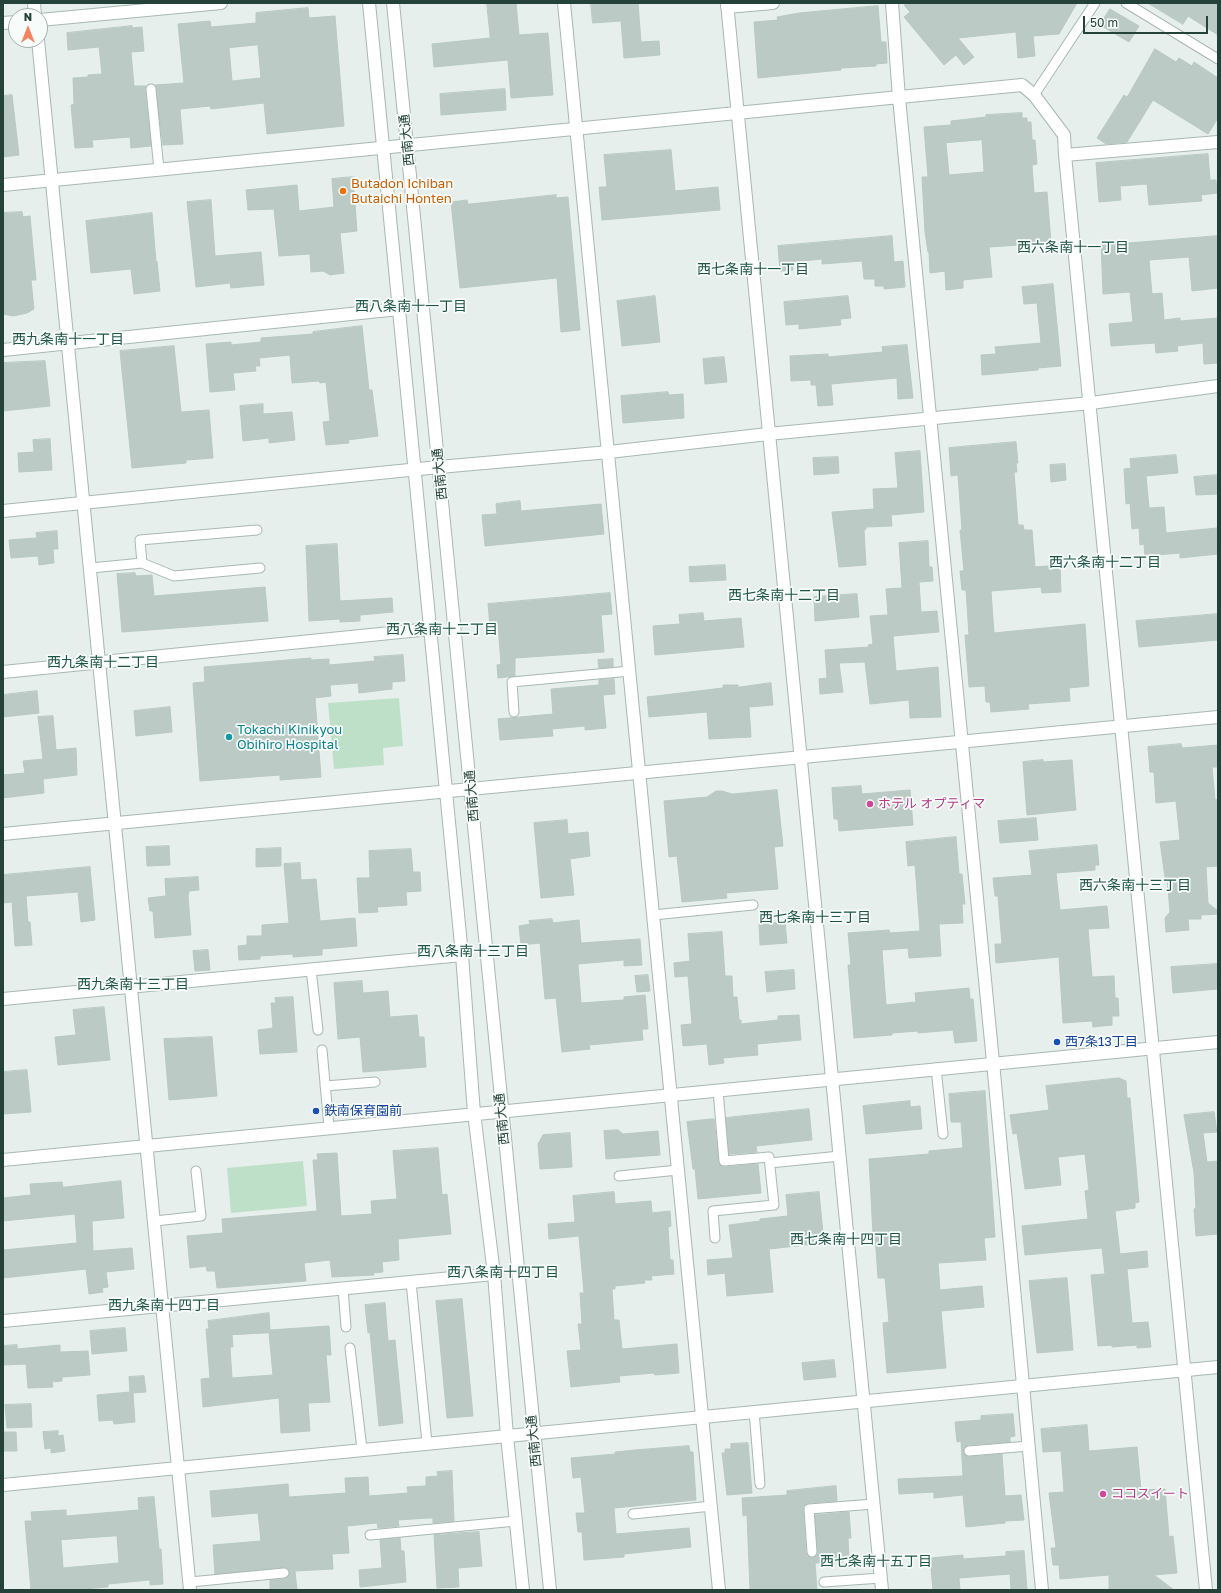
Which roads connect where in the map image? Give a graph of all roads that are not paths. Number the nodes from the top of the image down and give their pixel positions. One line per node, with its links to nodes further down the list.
1 (221, 3): 10 (street)
2 (368, 3): 20 (street, 西南大通)
3 (393, 3): 19 (street, 西南大通)
4 (564, 3): 17 (street)
5 (773, 3): 9 (street)
6 (892, 3): 15 (street)
7 (1095, 3): 14 (lane)
8 (1126, 3): 12 (lane)
9 (727, 5): 16 (street)
10 (48, 19)
11 (39, 48): 23 (street)
12 (1218, 60)
13 (151, 89): 22 (lane)
14 (1034, 95): 15 (street); 21 (street)
15 (899, 98): 16 (street); 30 (street)
16 (738, 112): 17 (street); 31 (street)
17 (576, 129): 19 (street); 32 (street)
18 (1218, 142): 21 (street)
19 (408, 146): 20 (street); 33 (street, 西南大通)
20 (383, 148): 22 (street); 25 (street, 西南大通)
21 (1066, 155): 29 (street)
22 (159, 170): 23 (street)
23 (53, 180): 24 (street); 26 (street)
24 (3, 185)
25 (399, 309): 26 (street); 34 (street, 西南大通)
26 (69, 344): 27 (street); 35 (street)
27 (3, 350)
28 (1218, 386): 29 (street)
29 (1091, 403): 30 (street); 47 (street)
30 (930, 420): 31 (street); 48 (street)
31 (768, 434): 32 (street); 49 (street)
32 (609, 452): 33 (street); 44 (street)
33 (439, 467): 34 (street); 51 (street, 西南大通)
34 (415, 469): 35 (street); 41 (street, 西南大通)
35 (85, 504): 36 (street); 39 (street)
36 (3, 511)
37 (257, 530): 38 (lane)
38 (142, 563): 39 (lane); 40 (lane)
39 (91, 568): 42 (street)
40 (260, 568)
41 (430, 630): 42 (street); 52 (street, 西南大通)
42 (100, 662): 43 (street); 53 (street)
43 (3, 672)
44 (630, 672): 45 (lane); 50 (street)
45 (514, 712)
46 (1218, 717): 47 (street)
47 (1120, 727): 48 (street); 63 (street)
48 (962, 741): 49 (street); 65 (street)
49 (802, 757): 50 (street); 67 (street)
50 (640, 773): 51 (street); 56 (street)
51 (471, 788): 52 (street); 72 (street, 西南大通)
52 (445, 791): 53 (street); 57 (street, 西南大通)
53 (117, 823): 54 (street); 59 (street)
54 (3, 834)
55 (753, 905): 56 (lane)
56 (653, 915): 71 (street)
57 (462, 955): 58 (street); 73 (street, 西南大通)
58 (311, 969): 59 (street); 61 (lane)
59 (132, 986): 60 (street); 76 (street)
60 (3, 999)
61 (318, 1030)
62 (1218, 1042): 63 (street)
63 (1152, 1048): 65 (street); 93 (street)
64 (322, 1050): 69 (lane)
65 (993, 1062): 66 (street); 94 (street)
66 (936, 1068): 67 (street); 75 (lane)
67 (832, 1079): 70 (street); 77 (street)
68 (375, 1082): 69 (lane)
69 (325, 1086): 74 (lane)
70 (718, 1090): 71 (street); 79 (lane)
71 (671, 1094): 72 (street); 80 (street)
72 (501, 1111): 73 (street); 98 (street, 西南大通)
73 (474, 1113): 74 (street); 85 (street, 西南大通)
74 (329, 1128): 76 (street)
75 (943, 1134)
76 (148, 1145): 78 (street); 83 (street)
77 (840, 1156): 79 (lane); 95 (street)
78 (3, 1160)
79 (770, 1163): 84 (lane)
80 (678, 1170): 82 (lane); 97 (street)
81 (196, 1171): 83 (lane)
82 (619, 1176)
83 (155, 1221): 88 (street)
84 (715, 1238)
85 (494, 1274): 86 (street); 99 (street, 西南大通)
86 (411, 1282): 87 (street); 100 (lane)
87 (344, 1288): 88 (street); 90 (lane)
88 (163, 1306): 89 (street); 104 (street)
89 (3, 1321)
90 (346, 1327)
91 (350, 1348): 102 (lane)
92 (1218, 1367): 93 (street)
93 (1185, 1370): 94 (street); 121 (street)
94 (1023, 1385): 95 (street); 101 (street)
95 (864, 1400): 96 (street); 107 (street)
96 (754, 1411): 97 (street); 105 (lane)
97 (703, 1416): 98 (street); 108 (street)
98 (534, 1434): 99 (street); 118 (street, 西南大通)
99 (507, 1436): 100 (street); 110 (street, 西南大通)
100 (427, 1443): 102 (street)
101 (1029, 1446): 103 (lane); 120 (street)
102 (362, 1450): 104 (street)
103 (969, 1451)
104 (179, 1467): 106 (street); 116 (street)
105 (760, 1484)
106 (3, 1485)
107 (874, 1504): 112 (lane); 115 (street)
108 (712, 1506): 109 (lane); 119 (street)
109 (633, 1514)
110 (516, 1522): 111 (lane); 117 (street, 西南大通)
111 (370, 1535)
112 (812, 1552)
113 (284, 1574): 116 (lane)
114 (824, 1582): 115 (lane)
115 (882, 1584)
116 (190, 1586)
117 (523, 1590)
118 (550, 1590)
119 (719, 1590)
120 (1042, 1590)
121 (1206, 1590)

